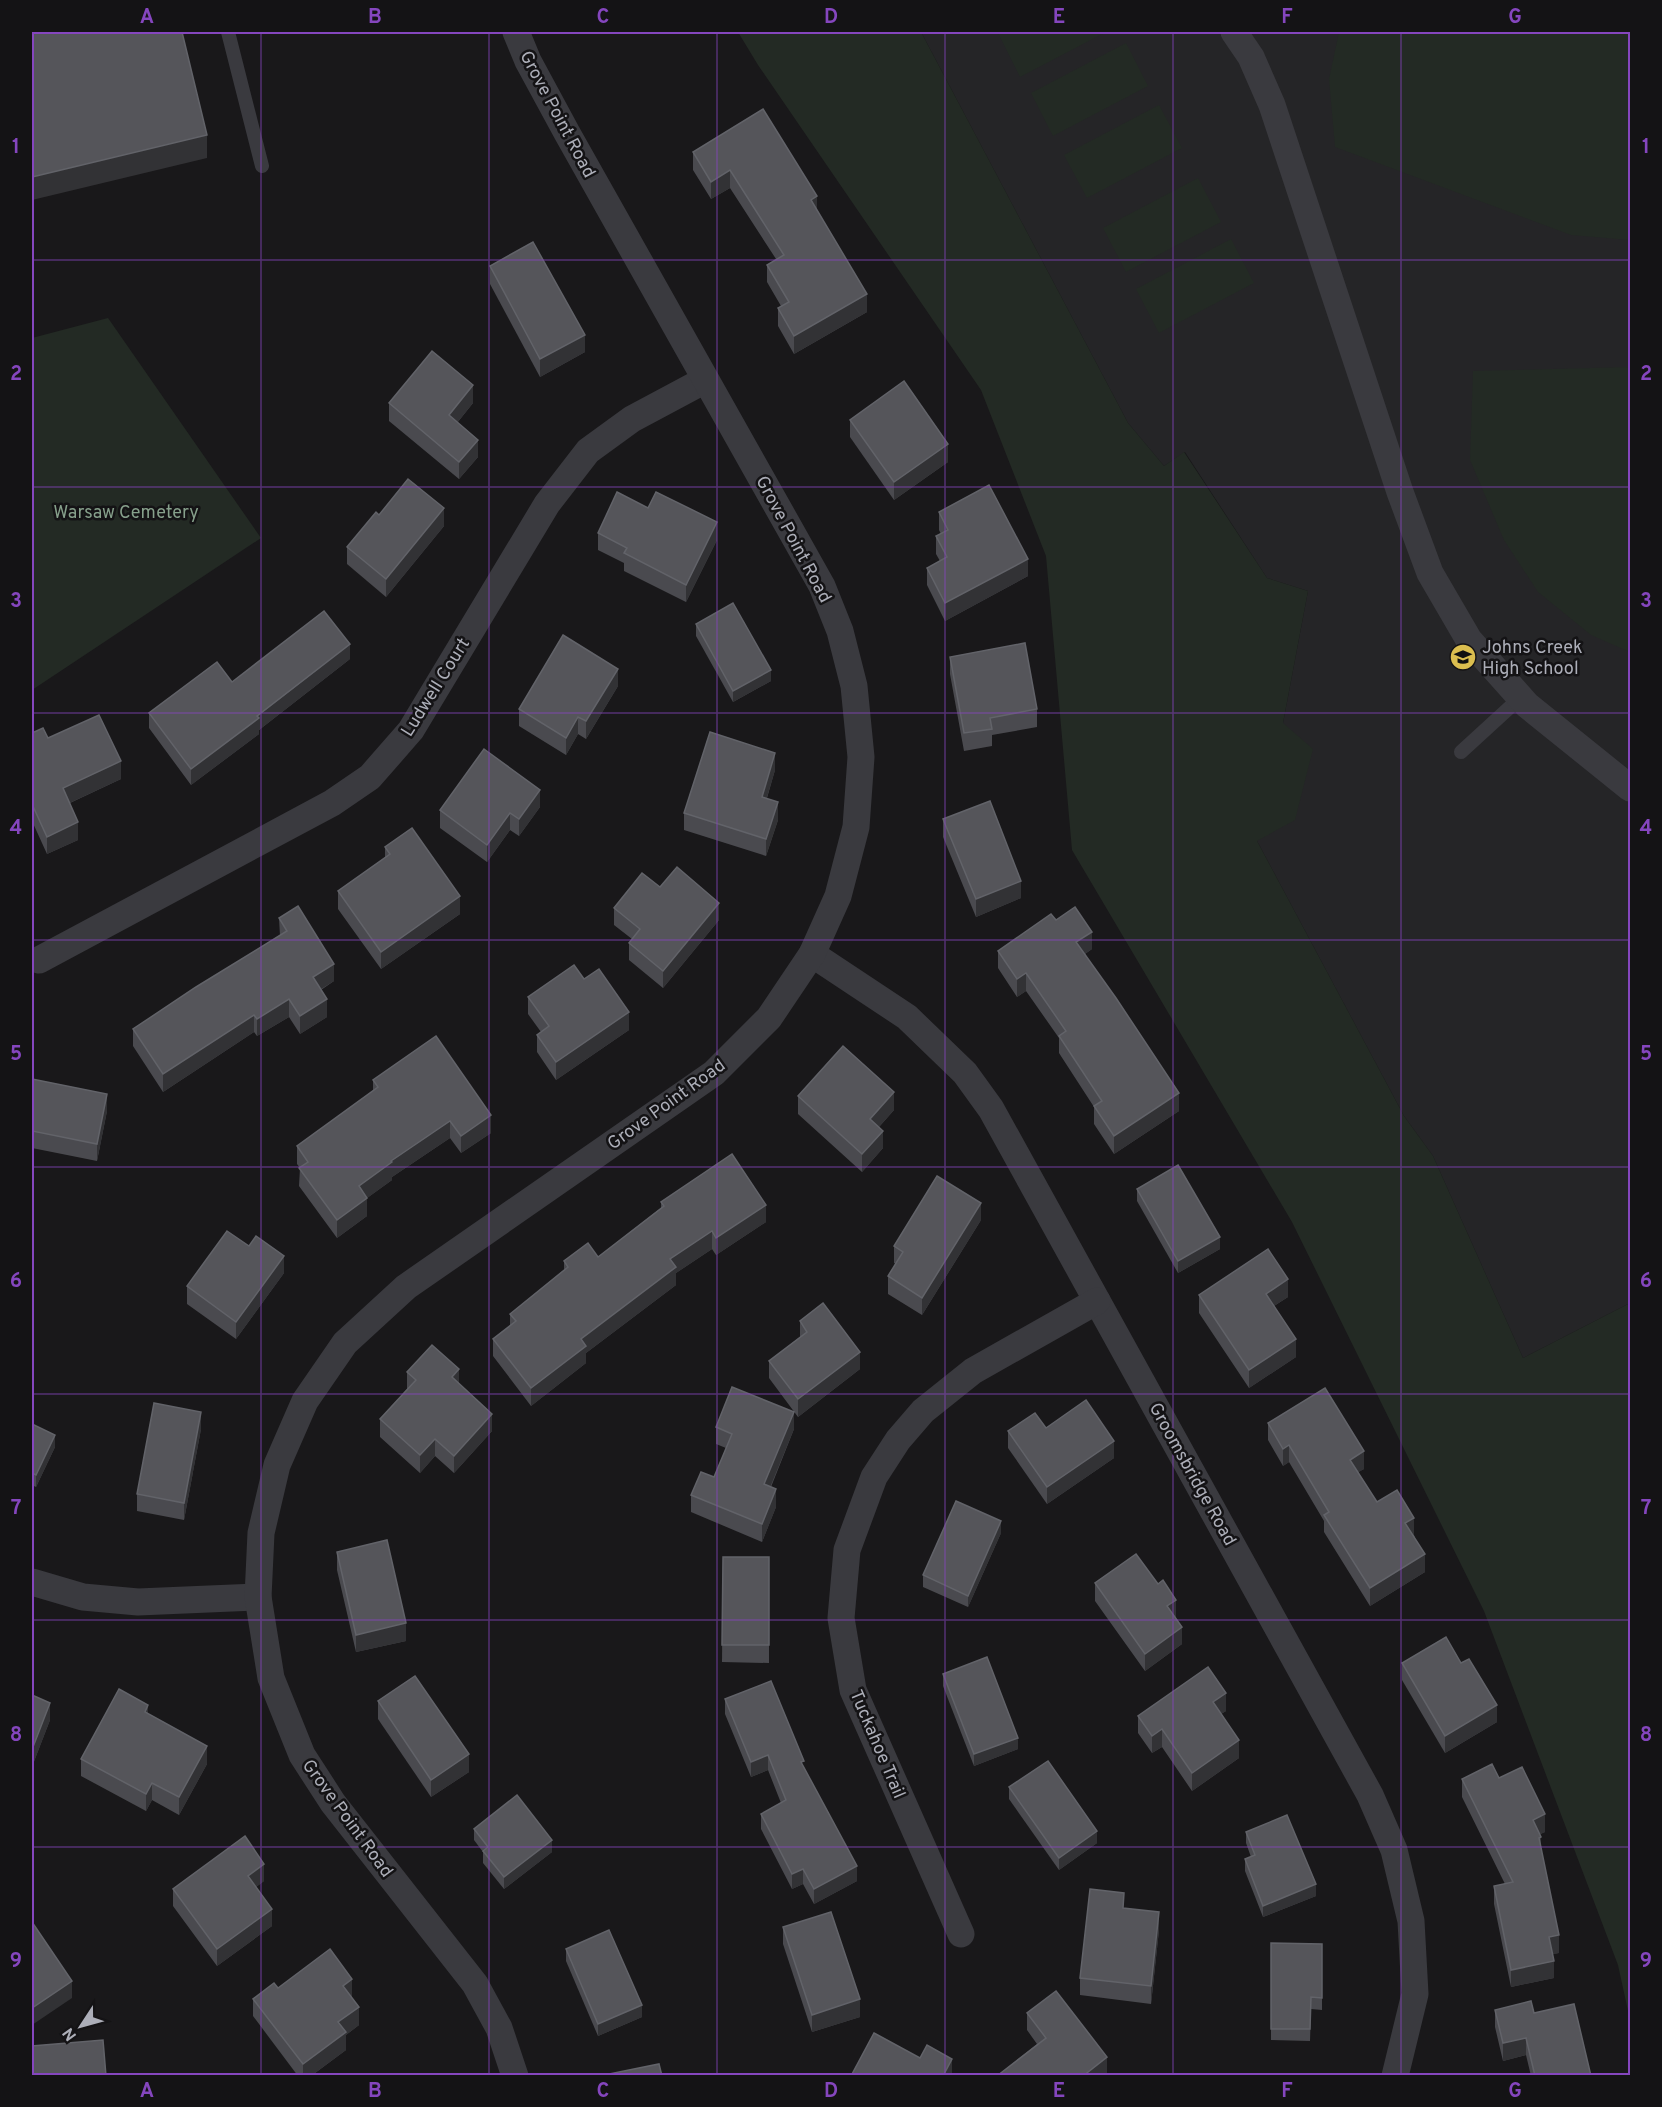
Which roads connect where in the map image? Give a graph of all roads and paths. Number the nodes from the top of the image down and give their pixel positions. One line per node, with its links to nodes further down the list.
1 (228, 32): 4 (lane)
2 (516, 32): 5 (street, Grove Point Road)
3 (1234, 32): 6 (street)
4 (262, 166)
5 (705, 380): 9 (street, Grove Point Road); 10 (street, Ludwell Court)
6 (1520, 698): 7 (lane); 8 (street)
7 (1461, 752)
8 (1630, 788)
9 (812, 954): 11 (street, Groomsbridge Road); 13 (street, Grove Point Road)
10 (39, 960)
11 (1097, 1301): 14 (street, Tuckahoe Trail); 16 (street, Groomsbridge Road)
12 (32, 1582): 13 (street)
13 (258, 1597): 15 (street, Grove Point Road)
14 (961, 1934)
15 (514, 2076)
16 (1395, 2076)

